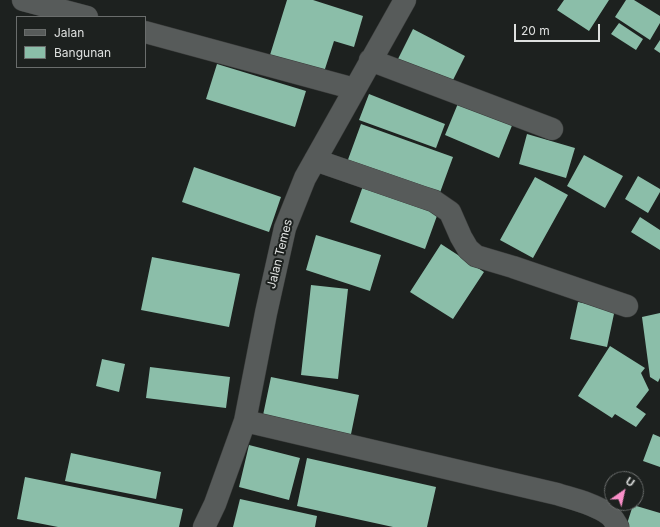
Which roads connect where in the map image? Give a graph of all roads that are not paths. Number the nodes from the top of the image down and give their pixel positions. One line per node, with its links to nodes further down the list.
1 (23, 0): 3 (street)
2 (405, 0): 5 (street, Jalan Temes)
3 (83, 16)
4 (146, 32): 6 (street)
5 (370, 60): 6 (street, Jalan Temes); 7 (street)
6 (355, 89): 8 (street, Jalan Temes)
7 (552, 129)
8 (315, 160): 9 (street); 10 (street, Jalan Temes)
9 (627, 306)
10 (245, 421): 11 (street, Jalan Temes); 12 (street)
11 (204, 527)
12 (618, 527)

